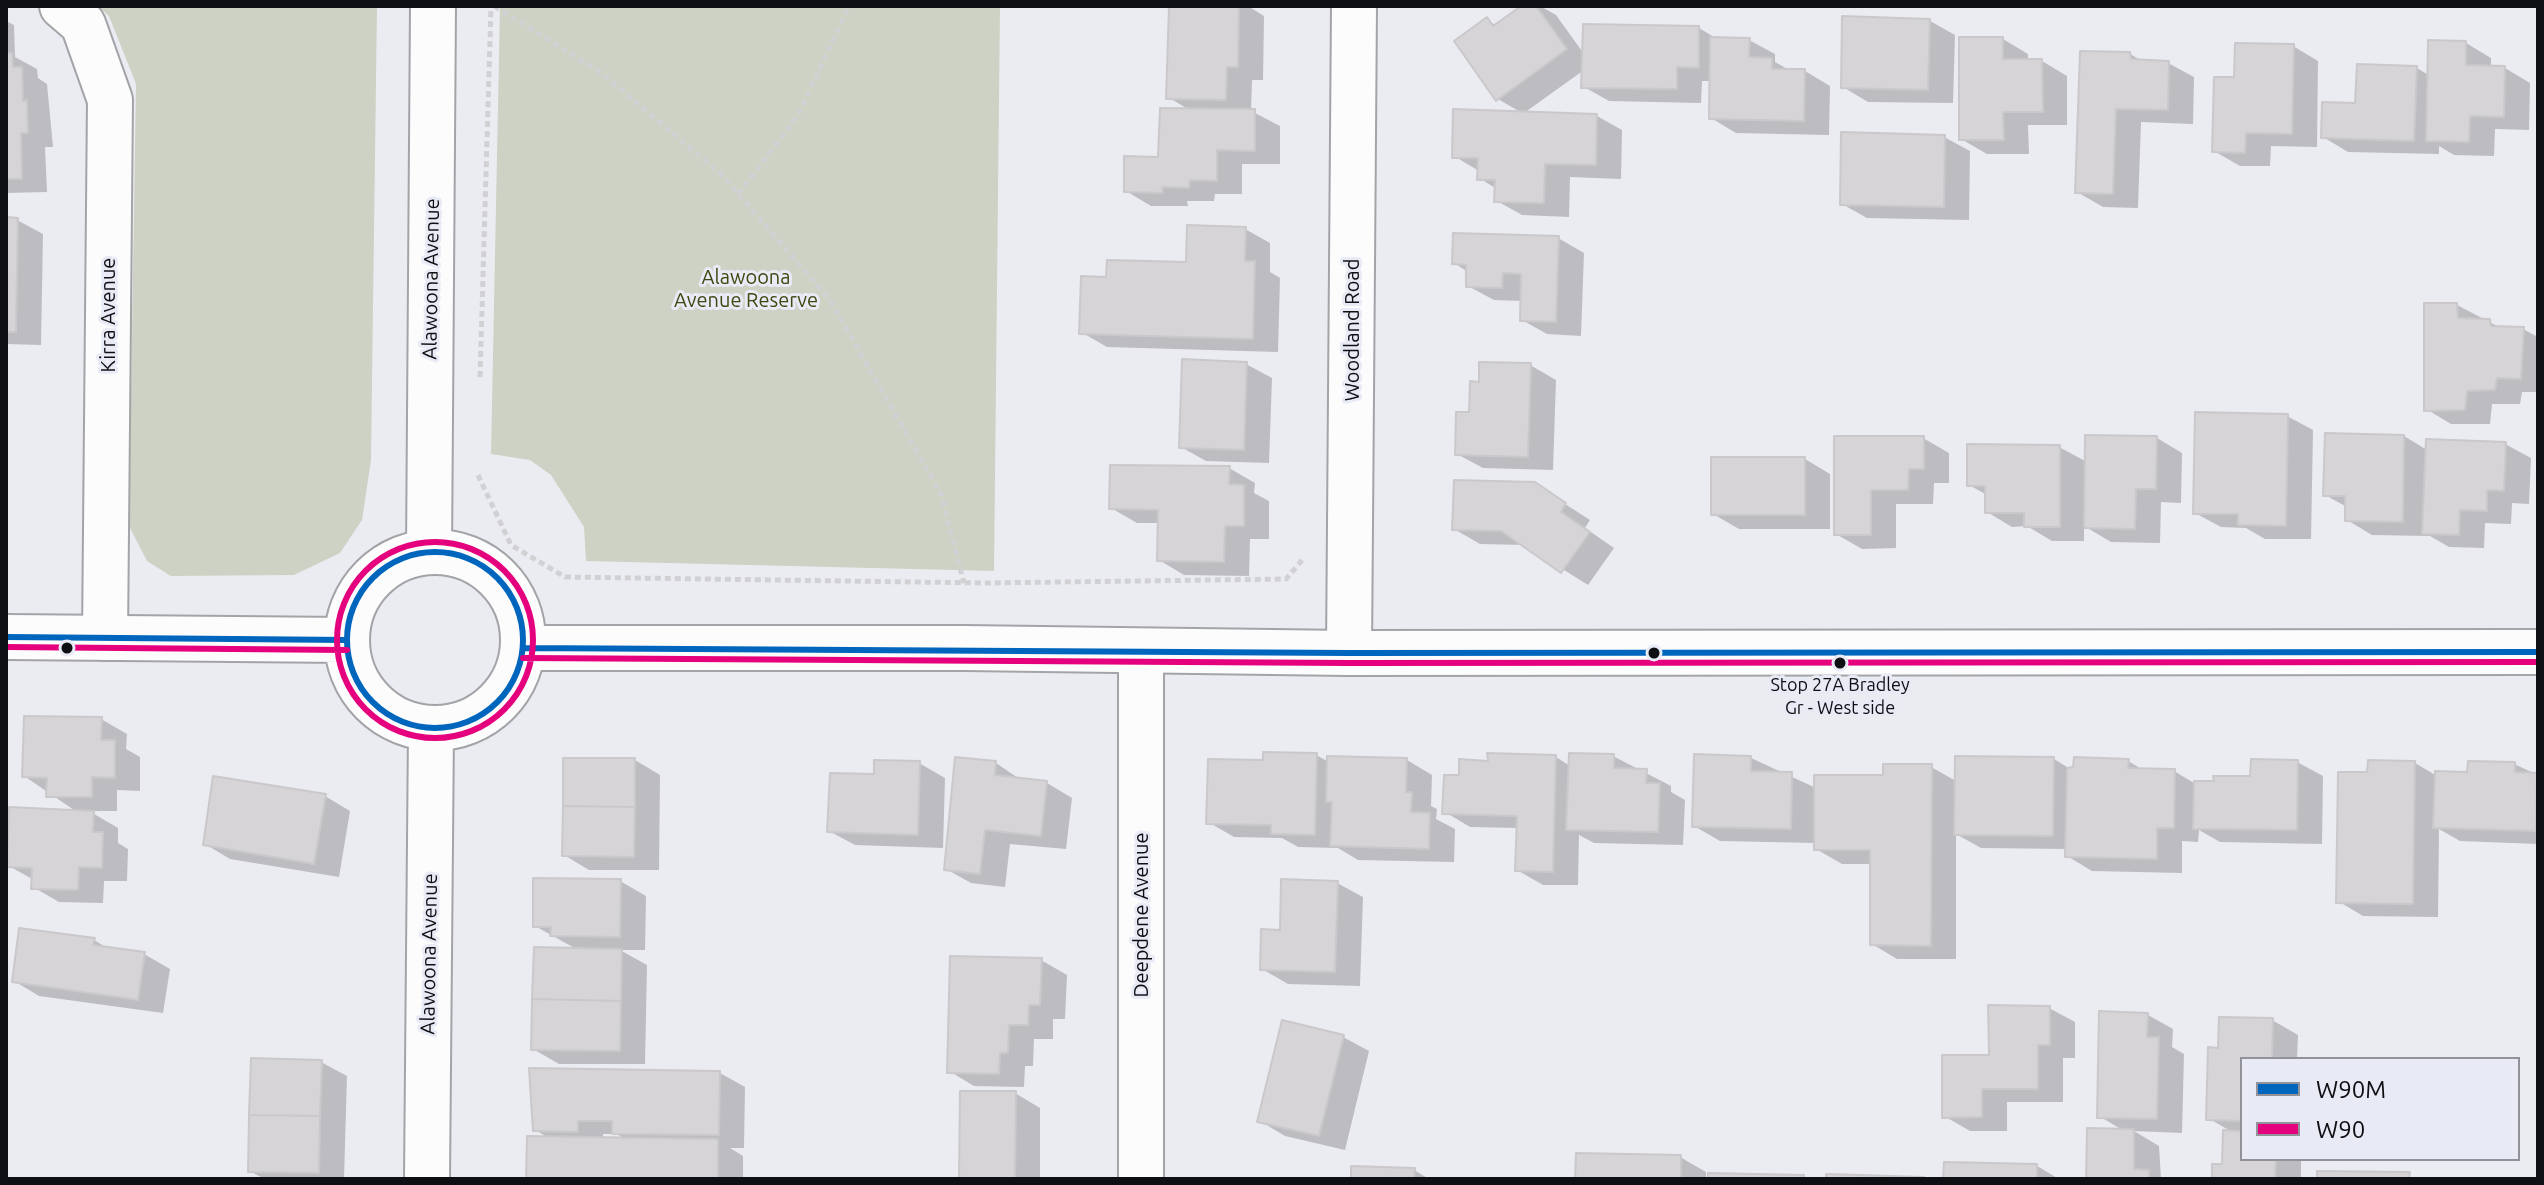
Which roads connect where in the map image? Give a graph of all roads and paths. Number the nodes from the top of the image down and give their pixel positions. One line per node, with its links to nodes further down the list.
1 (62, 6): 13 (street, Kirra Avenue)
2 (433, 6): 9 (street, Alawoona Avenue)
3 (492, 6): 6 (path); 7 (path)
4 (849, 6): 6 (path)
5 (1354, 6): 18 (street, Woodland Road)
6 (738, 194): 11 (path)
7 (479, 391)
8 (478, 464): 11 (path)
9 (429, 551): 14 (street); 15 (street)
10 (1307, 554): 11 (path)
11 (964, 583)
12 (6, 637): 13 (street)
13 (105, 638): 14 (street)
14 (347, 640): 19 (street)
15 (523, 648): 16 (street); 19 (street)
16 (1141, 652): 18 (street); 21 (street, Deepdene Avenue)
17 (2538, 652): 18 (street)
18 (1349, 653)
19 (431, 729): 20 (street, Alawoona Avenue)
20 (427, 1179)
21 (1141, 1179)

